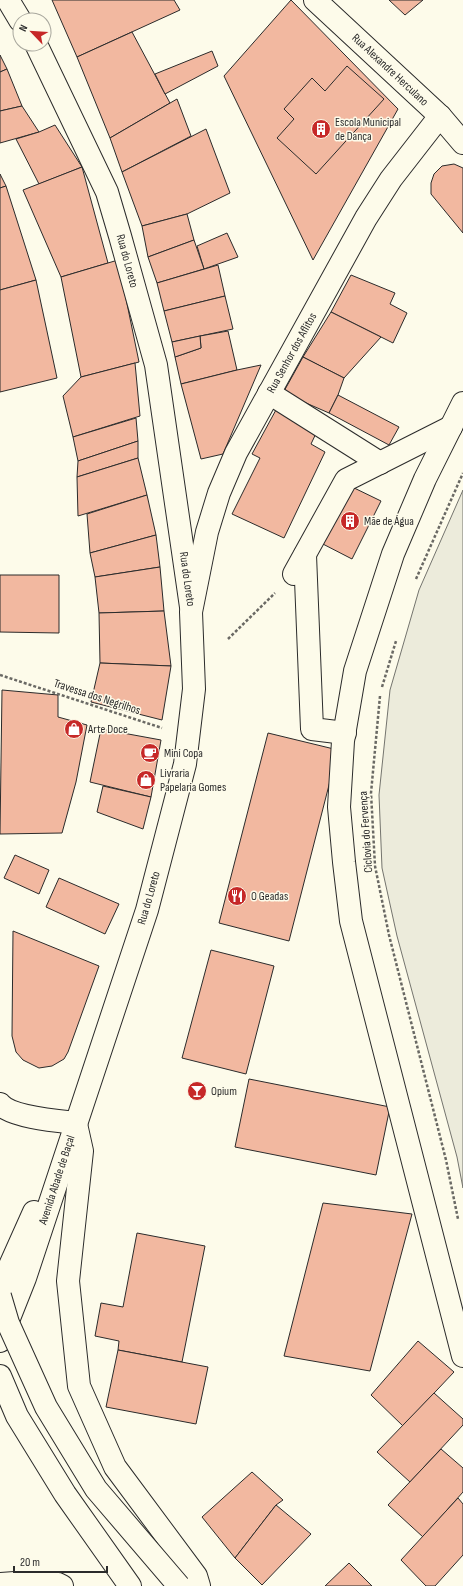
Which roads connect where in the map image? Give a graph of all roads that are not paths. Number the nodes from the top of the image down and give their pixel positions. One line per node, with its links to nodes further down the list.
1 (8, 0): 3 (main road)
2 (315, 0): 5 (main road, Rua Alexandre Herculano)
3 (15, 12)
4 (40, 52): 13 (main road, Rua do Loreto)
5 (440, 116): 6 (main road, Rua Alexandre Herculano); 7 (main road, Rua Senhor dos Aflitos)
6 (463, 143)
7 (270, 393): 10 (main road); 13 (main road, Rua Senhor dos Aflitos)
8 (463, 403): 9 (main road)
9 (451, 427): 10 (main road); 14 (main road)
10 (380, 463): 11 (main road)
11 (305, 554): 12 (main road); 14 (main road)
12 (294, 574)
13 (191, 612): 16 (main road, Rua do Loreto)
14 (345, 733): 20 (main road)
15 (0, 1104): 16 (main road)
16 (76, 1123): 17 (main road, Avenida Abade de Baçal); 19 (main road, Avenida Abade de Baçal); 26 (main road)
17 (0, 1288)
18 (0, 1296): 25 (main road, bridge)
19 (0, 1340)
20 (463, 1356)
21 (0, 1376): 24 (main road)
22 (0, 1584): 23 (main road)
23 (62, 1586)
24 (130, 1586)
25 (179, 1586)
26 (199, 1586)

